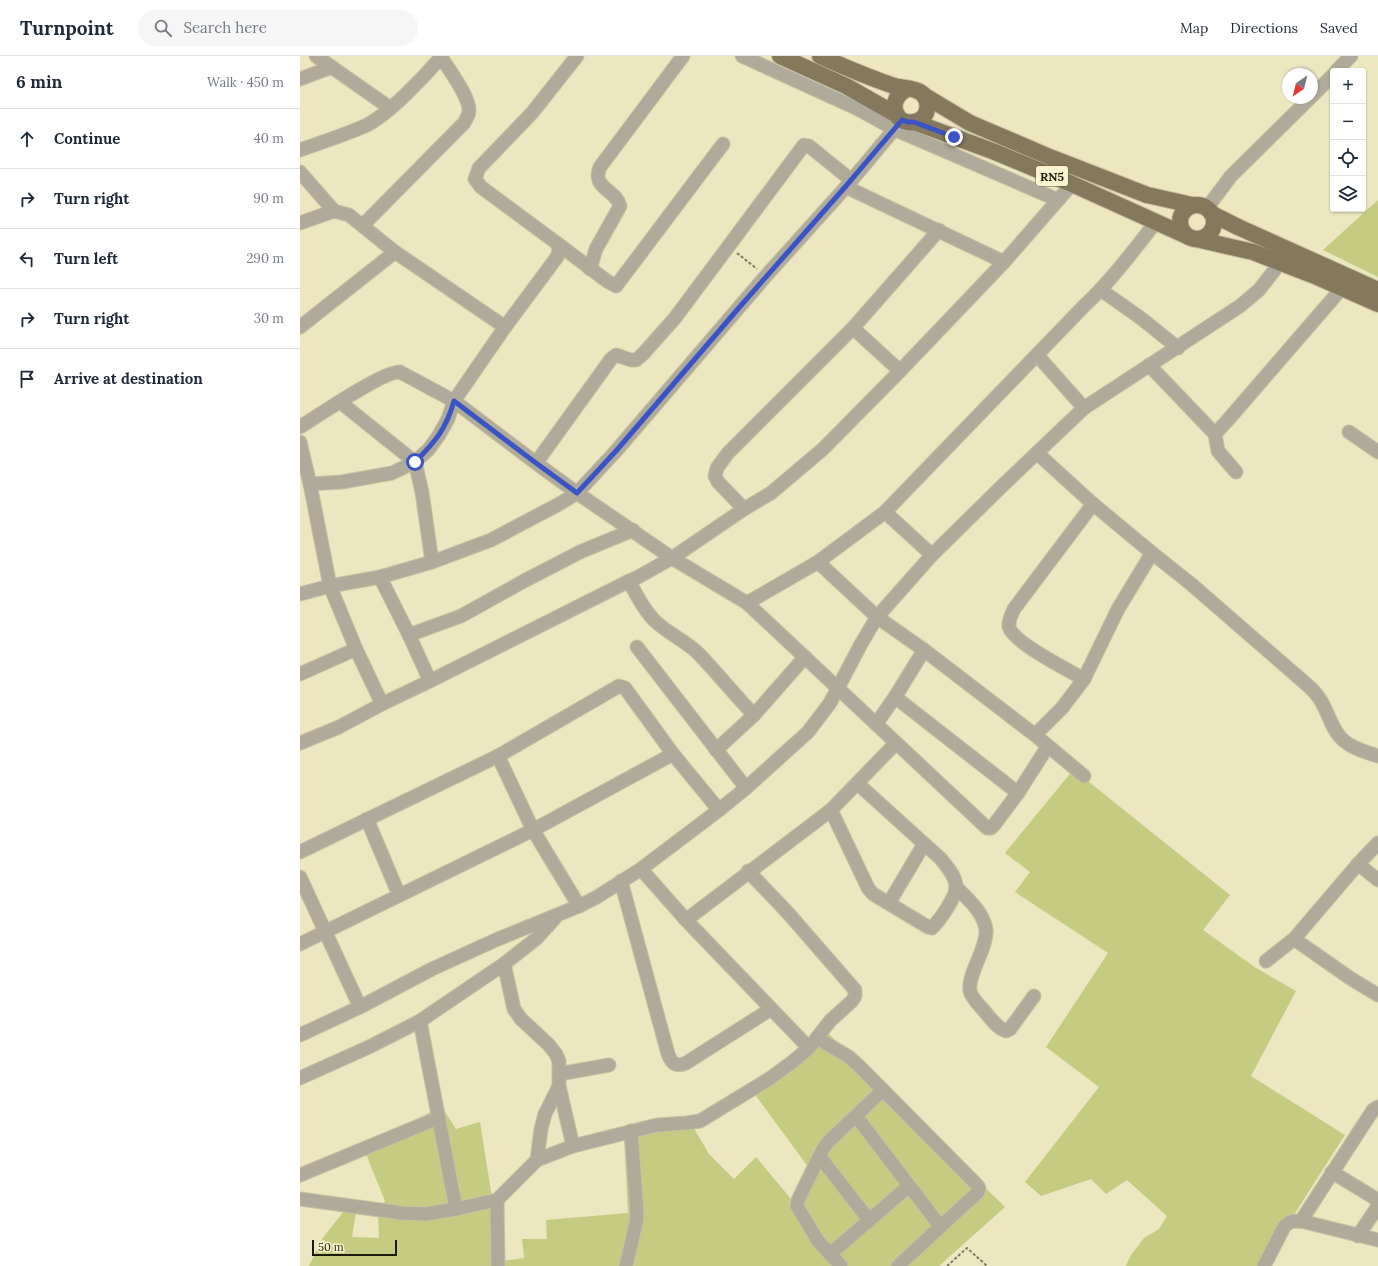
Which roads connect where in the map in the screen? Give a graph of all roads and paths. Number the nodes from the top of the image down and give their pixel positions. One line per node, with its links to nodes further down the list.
1 (316, 56): 9 (street)
2 (577, 56): 32 (street)
3 (683, 56): 37 (street)
4 (742, 56): 18 (street)
5 (780, 56): 18 (main road, RN5)
6 (820, 56): 13 (main road, RN5)
7 (1351, 56): 10 (street)
8 (442, 57): 17 (street); 29 (street)
9 (332, 67): 12 (street); 17 (street)
10 (1339, 68)
11 (1330, 78): 14 (street)
12 (300, 79)
13 (907, 89): 15 (main road, RN5); 18 (main road)
14 (1318, 90)
15 (925, 96): 18 (main road); 25 (main road, RN5)
16 (1304, 104): 25 (street)
17 (390, 108): 20 (street)
18 (902, 122): 22 (street); 23 (main road, RN5); 24 (street)
19 (723, 144): 37 (street)
20 (300, 150)
21 (300, 172): 26 (street)
22 (848, 184): 30 (street); 33 (street); 38 (street)
23 (1072, 184): 24 (street); 27 (main road, RN5)
24 (1058, 200): 35 (street)
25 (1204, 209): 31 (main road); 31 (main road); 41 (main road, RN5)
26 (334, 211): 28 (street); 29 (street)
27 (1156, 222): 31 (main road, RN5); 40 (street)
28 (300, 223)
29 (363, 225): 34 (street)
30 (939, 230): 35 (street); 45 (street)
31 (1192, 238): 36 (main road, RN5)
32 (558, 244): 37 (street); 44 (street)
33 (728, 246): 38 (path); 60 (street)
34 (395, 252): 43 (street); 44 (street)
35 (1004, 262): 49 (street)
36 (1280, 263): 39 (main road, RN5); 46 (street)
37 (590, 269)
38 (766, 277): 63 (street)
39 (1342, 288): 42 (main road, RN5); 55 (street)
40 (1101, 290): 46 (street); 47 (street)
41 (1378, 290)
42 (1378, 304)
43 (300, 327)
44 (505, 327): 50 (street)
45 (853, 328): 49 (street); 65 (street)
46 (1178, 348): 48 (street)
47 (1037, 355): 52 (street); 66 (street)
48 (1149, 365): 52 (street); 55 (street)
49 (900, 371): 65 (street)
50 (454, 401): 51 (street); 59 (street); 60 (street)
51 (340, 402): 53 (street); 59 (street)
52 (1084, 408): 58 (street)
53 (300, 427)
54 (1349, 432): 57 (street)
55 (1214, 434): 61 (street)
56 (300, 442): 62 (street)
57 (1378, 452)
58 (1037, 453): 64 (street); 69 (street)
59 (415, 462): 62 (street); 71 (street)
60 (536, 463): 63 (street)
61 (1236, 472)
62 (310, 484): 75 (street)
63 (577, 493): 67 (street); 71 (street)
64 (1093, 504): 68 (street); 85 (street)
65 (744, 509): 70 (street)
66 (885, 512): 69 (street); 72 (street)
67 (633, 530): 70 (street); 79 (street)
68 (1152, 553): 85 (street); 99 (street)
69 (932, 555): 78 (street)
70 (672, 558): 74 (street); 77 (street)
71 (432, 562): 73 (street)
72 (818, 562): 77 (street); 78 (street)
73 (380, 577): 75 (street); 79 (street)
74 (629, 581): 86 (street); 90 (street)
75 (330, 586): 76 (street); 81 (street)
76 (300, 594)
77 (747, 603): 83 (street)
78 (877, 617): 82 (street); 87 (street)
79 (409, 635): 86 (street)
80 (636, 647): 96 (street)
81 (356, 649): 84 (street); 89 (street)
82 (924, 650): 88 (street); 92 (street)
83 (805, 657): 87 (street); 90 (street)
84 (300, 674)
85 (1084, 679): 92 (street)
86 (430, 681): 89 (street)
87 (839, 688): 91 (street); 102 (street)
88 (896, 697): 91 (street); 103 (street)
89 (382, 704): 94 (street)
90 (754, 715): 96 (street)
91 (876, 724): 93 (street)
92 (1035, 736): 95 (street)
93 (896, 743): 101 (street); 103 (street)
94 (300, 744)
95 (1048, 746): 100 (street); 103 (street)
96 (716, 750): 102 (street)
97 (673, 754): 98 (street); 104 (street); 107 (street)
98 (498, 756): 106 (street); 107 (street)
99 (1378, 756)
100 (1084, 776)
101 (857, 783): 105 (street); 109 (street)
102 (746, 788): 104 (street)
103 (1018, 793)
104 (719, 810): 112 (street)
105 (831, 810): 113 (street); 119 (street)
106 (367, 819): 110 (street); 118 (street)
107 (534, 830): 118 (street); 120 (street)
108 (1378, 843): 111 (street)
109 (924, 844): 117 (street); 119 (street)
110 (300, 852)
111 (1358, 864): 115 (street); 124 (street)
112 (641, 869): 116 (street); 122 (street)
113 (748, 871): 122 (street); 134 (street)
114 (300, 877): 123 (street)
115 (1378, 880)
116 (621, 881): 120 (street); 131 (street)
117 (956, 887): 119 (street); 129 (street)
118 (399, 895): 123 (street)
119 (889, 904)
120 (579, 906): 121 (street)
121 (558, 915): 127 (street); 130 (street)
122 (686, 920): 131 (street)
123 (325, 932): 125 (street); 130 (street)
124 (1294, 939): 126 (street); 128 (street)
125 (300, 944)
126 (1266, 961)
127 (504, 964): 132 (street); 137 (street)
128 (1378, 995)
129 (1034, 996)
130 (360, 1007): 133 (street)
131 (771, 1009): 134 (street)
132 (420, 1021): 136 (street); 141 (street)
133 (300, 1034)
134 (813, 1043): 138 (street); 142 (street)
135 (608, 1065): 137 (street)
136 (300, 1078)
137 (559, 1080): 143 (street); 145 (street)
138 (883, 1090): 140 (street); 156 (street)
139 (1378, 1107): 146 (street)
140 (856, 1116): 144 (street); 148 (street)
141 (438, 1118): 147 (street); 153 (street)
142 (631, 1131): 143 (street); 161 (street)
143 (573, 1146): 145 (street)
144 (820, 1158): 154 (street); 159 (street)
145 (537, 1160): 150 (street)
146 (1332, 1172): 151 (street); 155 (street)
147 (300, 1175)
148 (909, 1186): 154 (street); 156 (street)
149 (300, 1199): 153 (street)
150 (497, 1200): 153 (street); 160 (street)
151 (1378, 1200)
152 (1378, 1206): 157 (street)
153 (456, 1209)
154 (869, 1220): 159 (street)
155 (1301, 1221): 157 (street); 166 (street)
156 (940, 1226): 163 (street)
157 (1358, 1236): 158 (street)
158 (1378, 1240)
159 (830, 1254): 162 (street)
160 (498, 1266)
161 (626, 1266)
162 (841, 1266)
163 (898, 1266)
164 (946, 1266): 165 (path)
165 (987, 1266)
166 (1264, 1266)

